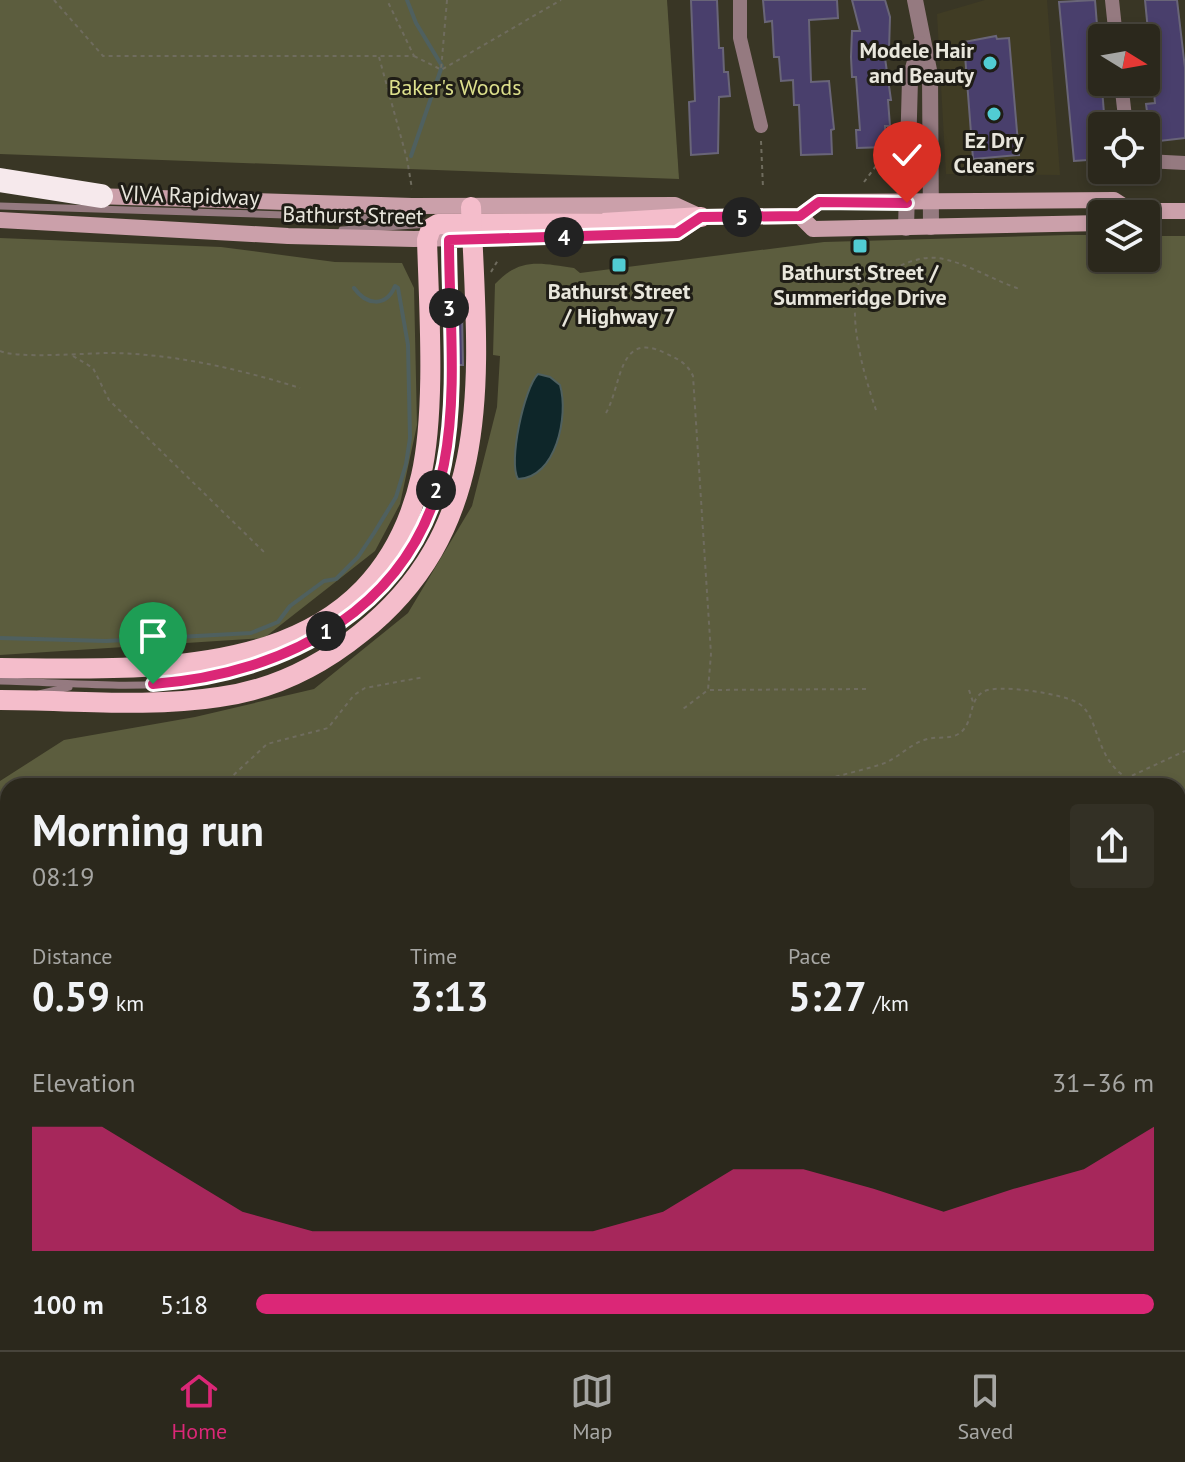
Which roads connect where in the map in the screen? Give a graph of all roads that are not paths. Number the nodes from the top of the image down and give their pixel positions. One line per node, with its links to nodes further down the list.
1 (740, 0): 6 (street)
2 (915, 0): 5 (street)
3 (1112, 0): 4 (street)
4 (1115, 24)
5 (921, 43): 13 (street); 14 (street)
6 (761, 126)
7 (1160, 162): 8 (street)
8 (1185, 163)
9 (0, 180): 11 (highway)
10 (0, 192): 11 (main road, Bathurst Street)
11 (101, 196): 22 (main road, Bathurst Street)
12 (1088, 200): 13 (main road)
13 (931, 202): 14 (main road); 23 (street)
14 (907, 203): 18 (main road); 24 (street)
15 (0, 206): 25 (lane, VIVA Rapidway)
16 (1185, 211): 17 (main road)
17 (1160, 212)
18 (800, 216): 19 (main road); 24 (main road)
19 (701, 217): 22 (main road)
20 (0, 220): 25 (main road, Bathurst Street)
21 (1088, 223): 23 (main road)
22 (472, 224): 25 (main road); 30 (main road)
23 (931, 227): 24 (main road)
24 (906, 228)
25 (435, 232): 26 (main road); 28 (lane)
26 (0, 668)
27 (0, 681): 28 (lane)
28 (87, 684): 30 (lane)
29 (0, 700): 30 (main road)
30 (27, 700)

